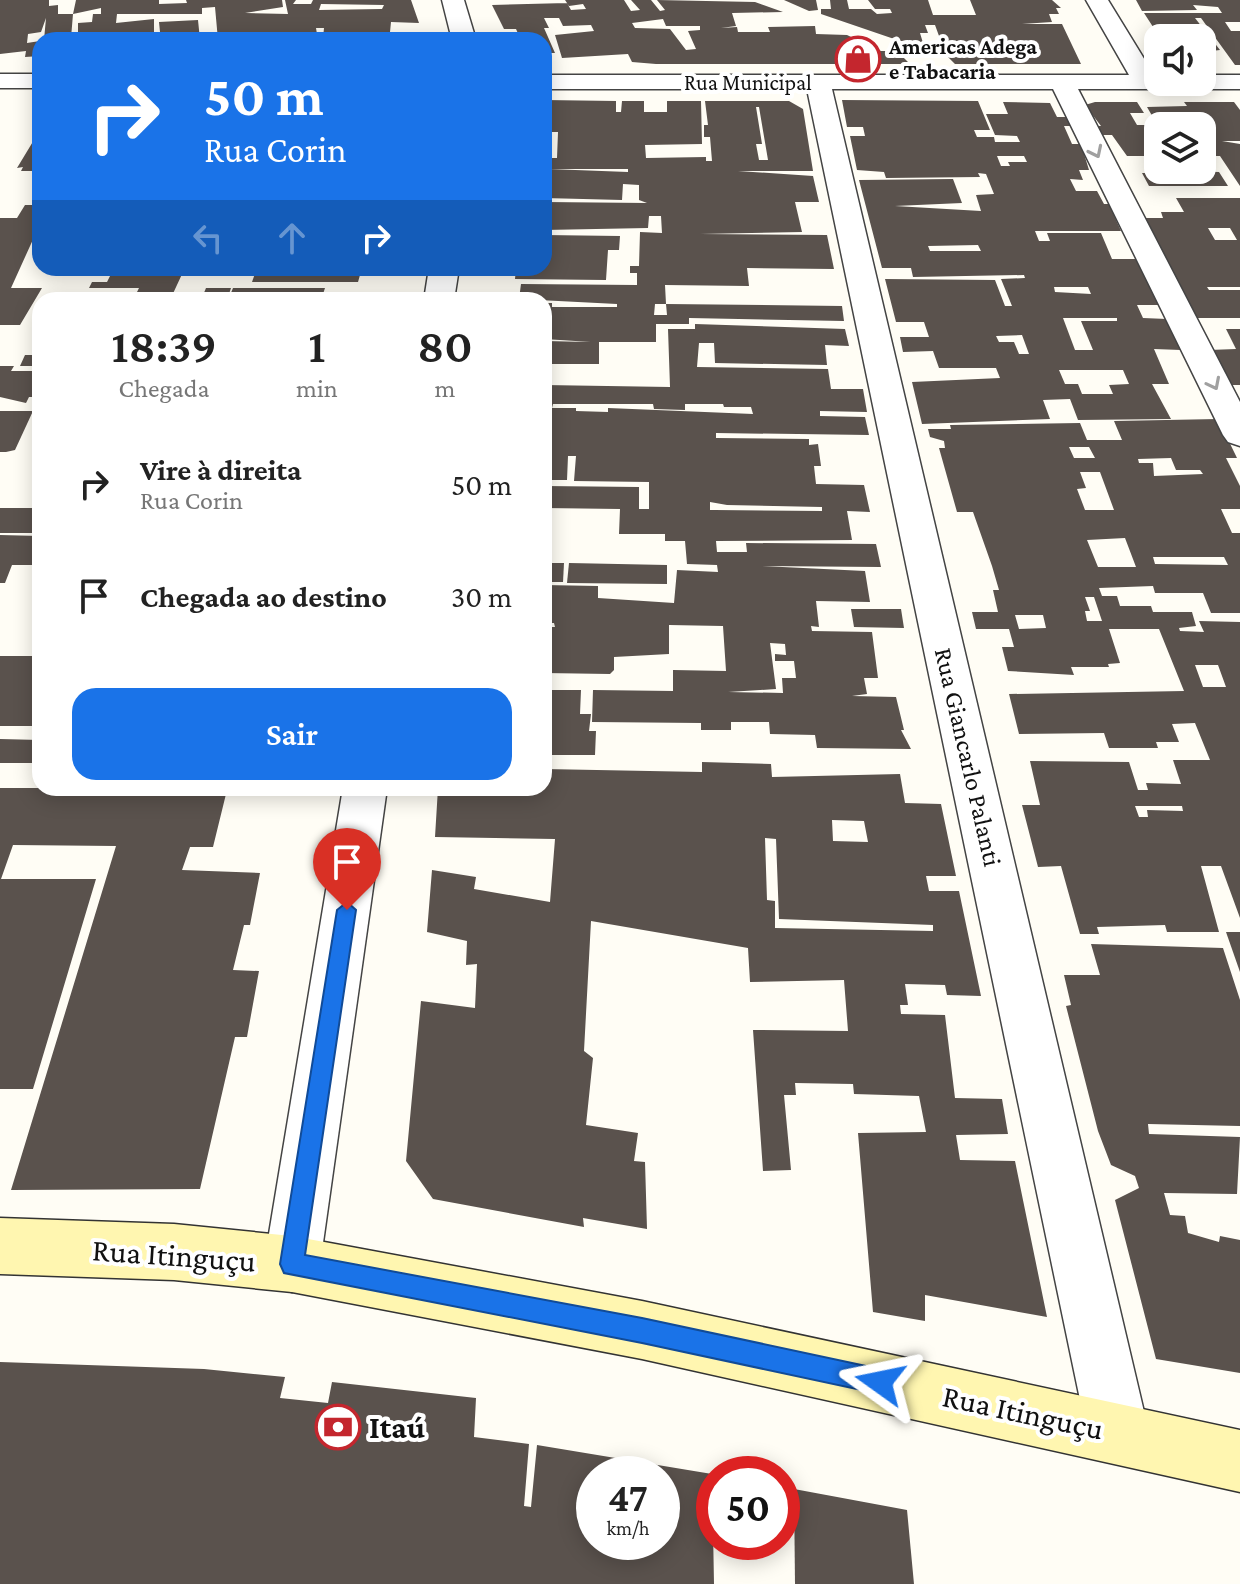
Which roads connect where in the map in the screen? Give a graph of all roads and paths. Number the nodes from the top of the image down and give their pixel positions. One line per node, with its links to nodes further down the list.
1 (453, 0): 3 (street)
2 (1097, 0): 4 (street)
3 (462, 32)
4 (1144, 79)
5 (0, 81): 6 (street)
6 (32, 81)
7 (552, 82): 8 (street, Rua Municipal)
8 (818, 82): 9 (street, Rua Municipal); 17 (street, Rua Giancarlo Palanti)
9 (1062, 82): 10 (street, Rua Municipal); 13 (street, one-way to 13)
10 (1144, 82)
11 (1216, 82): 12 (street, Rua Municipal)
12 (1240, 82)
13 (1240, 435)
14 (364, 796): 16 (street)
15 (0, 1246): 16 (main road, Rua Itinguçu)
16 (292, 1264): 17 (main road, Rua Itinguçu)
17 (1118, 1433): 18 (main road, Rua Itinguçu)
18 (1240, 1461)

